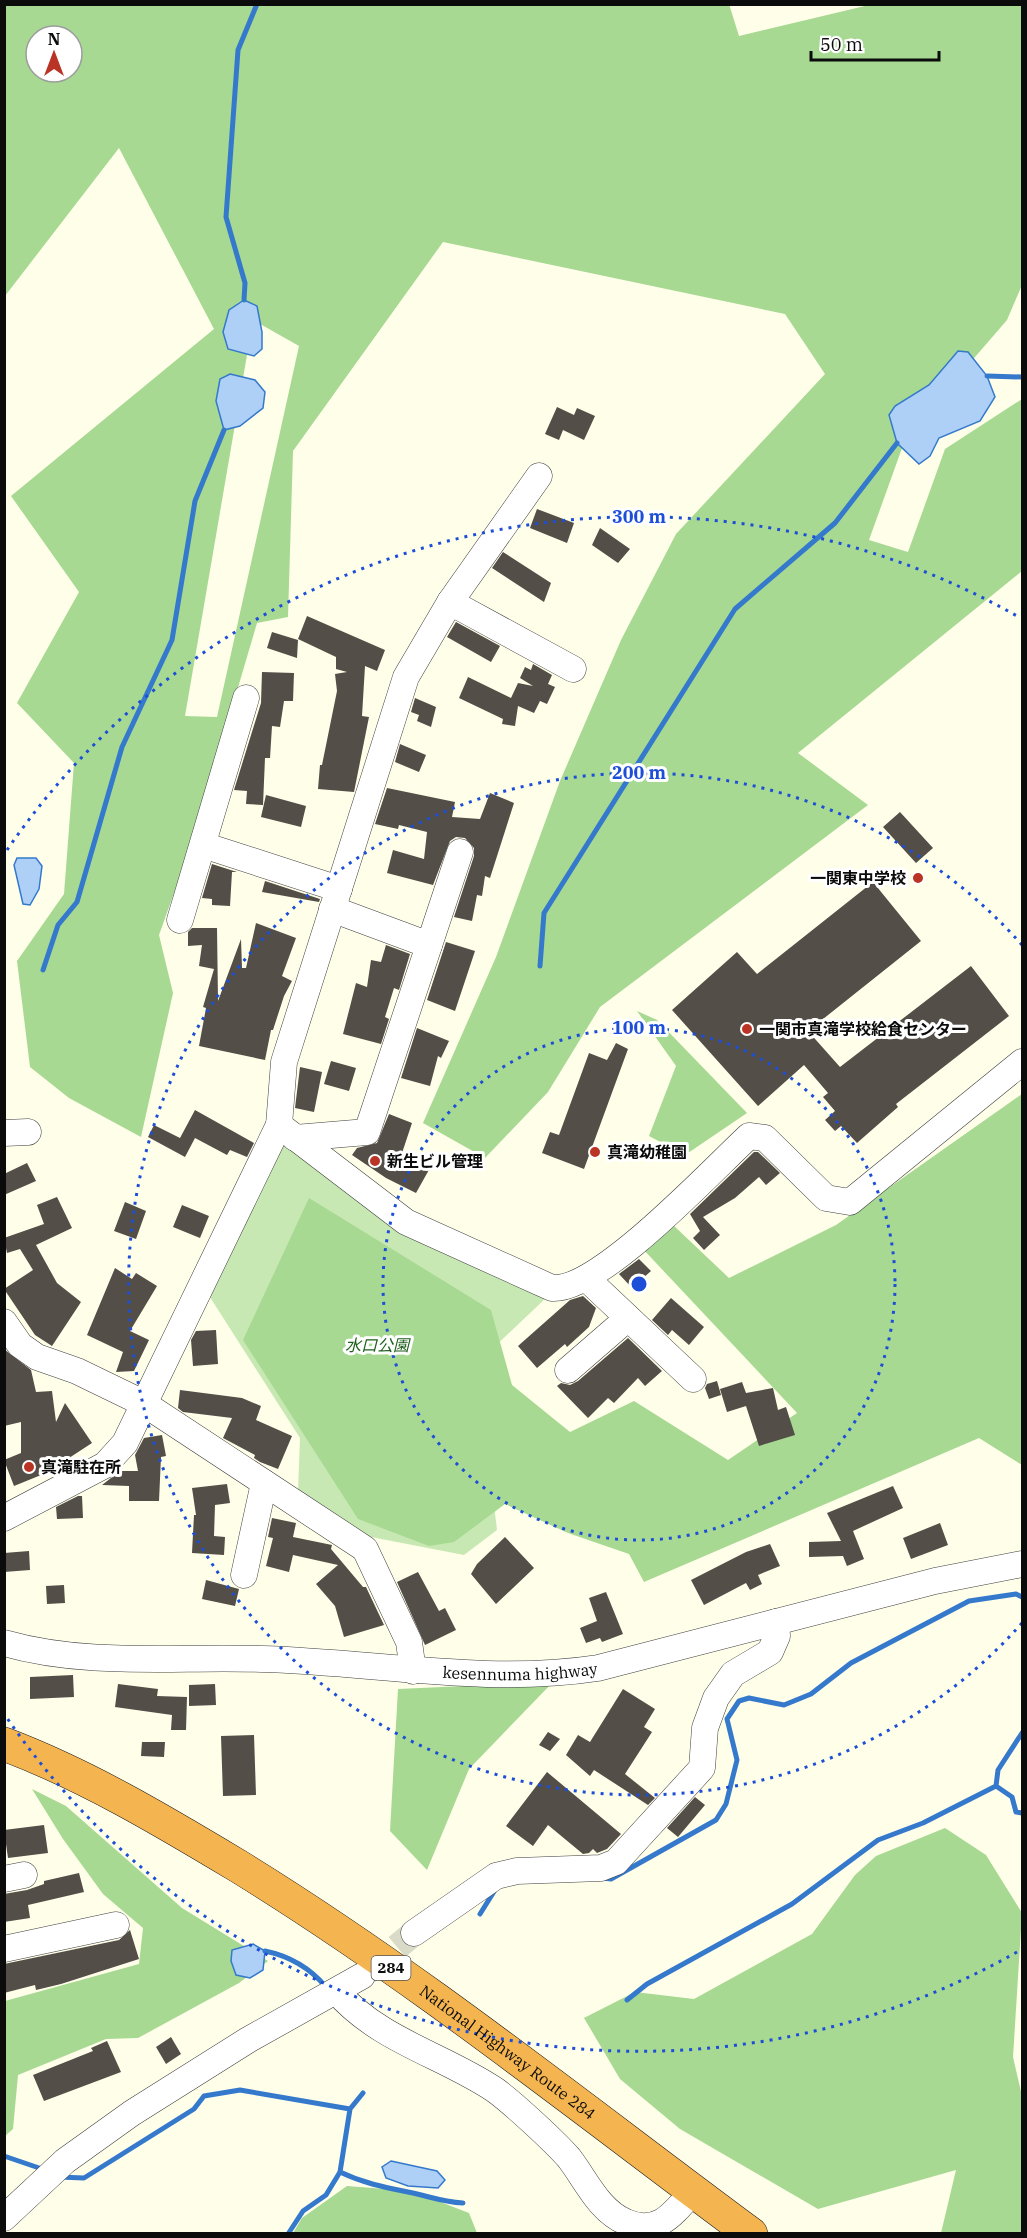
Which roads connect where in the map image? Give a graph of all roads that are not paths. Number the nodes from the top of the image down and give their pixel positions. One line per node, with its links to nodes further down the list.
1 (539, 476): 2 (street)
2 (450, 602): 3 (street); 7 (street)
3 (573, 669)
4 (246, 698): 5 (street)
5 (202, 845): 7 (street); 8 (street)
6 (460, 852): 9 (street)
7 (335, 899): 9 (street); 11 (street)
8 (180, 920)
9 (429, 945): 11 (street)
10 (1023, 1062): 12 (street)
11 (287, 1131): 12 (street); 17 (street)
12 (587, 1279): 13 (street)
13 (628, 1318): 15 (street); 16 (street)
14 (4, 1322): 17 (street)
15 (568, 1370)
16 (693, 1379)
17 (143, 1403): 18 (street); 19 (street)
18 (264, 1483): 21 (street); 24 (street)
19 (4, 1518)
20 (1023, 1564): 22 (street, kesennuma highway)
21 (244, 1575)
22 (776, 1622): 24 (street, kesennuma highway); 27 (street)
23 (4, 1643): 24 (street, kesennuma highway)
24 (413, 1671)
25 (4, 1744): 31 (highway, National Highway Route 284 / 284)
26 (116, 1925): 28 (street)
27 (414, 1933)
28 (4, 1949)
29 (362, 1976): 30 (street)
30 (337, 1992): 31 (street); 32 (street)
31 (693, 2191): 33 (highway, National Highway Route 284 / 284)
32 (4, 2218)
33 (751, 2234)

